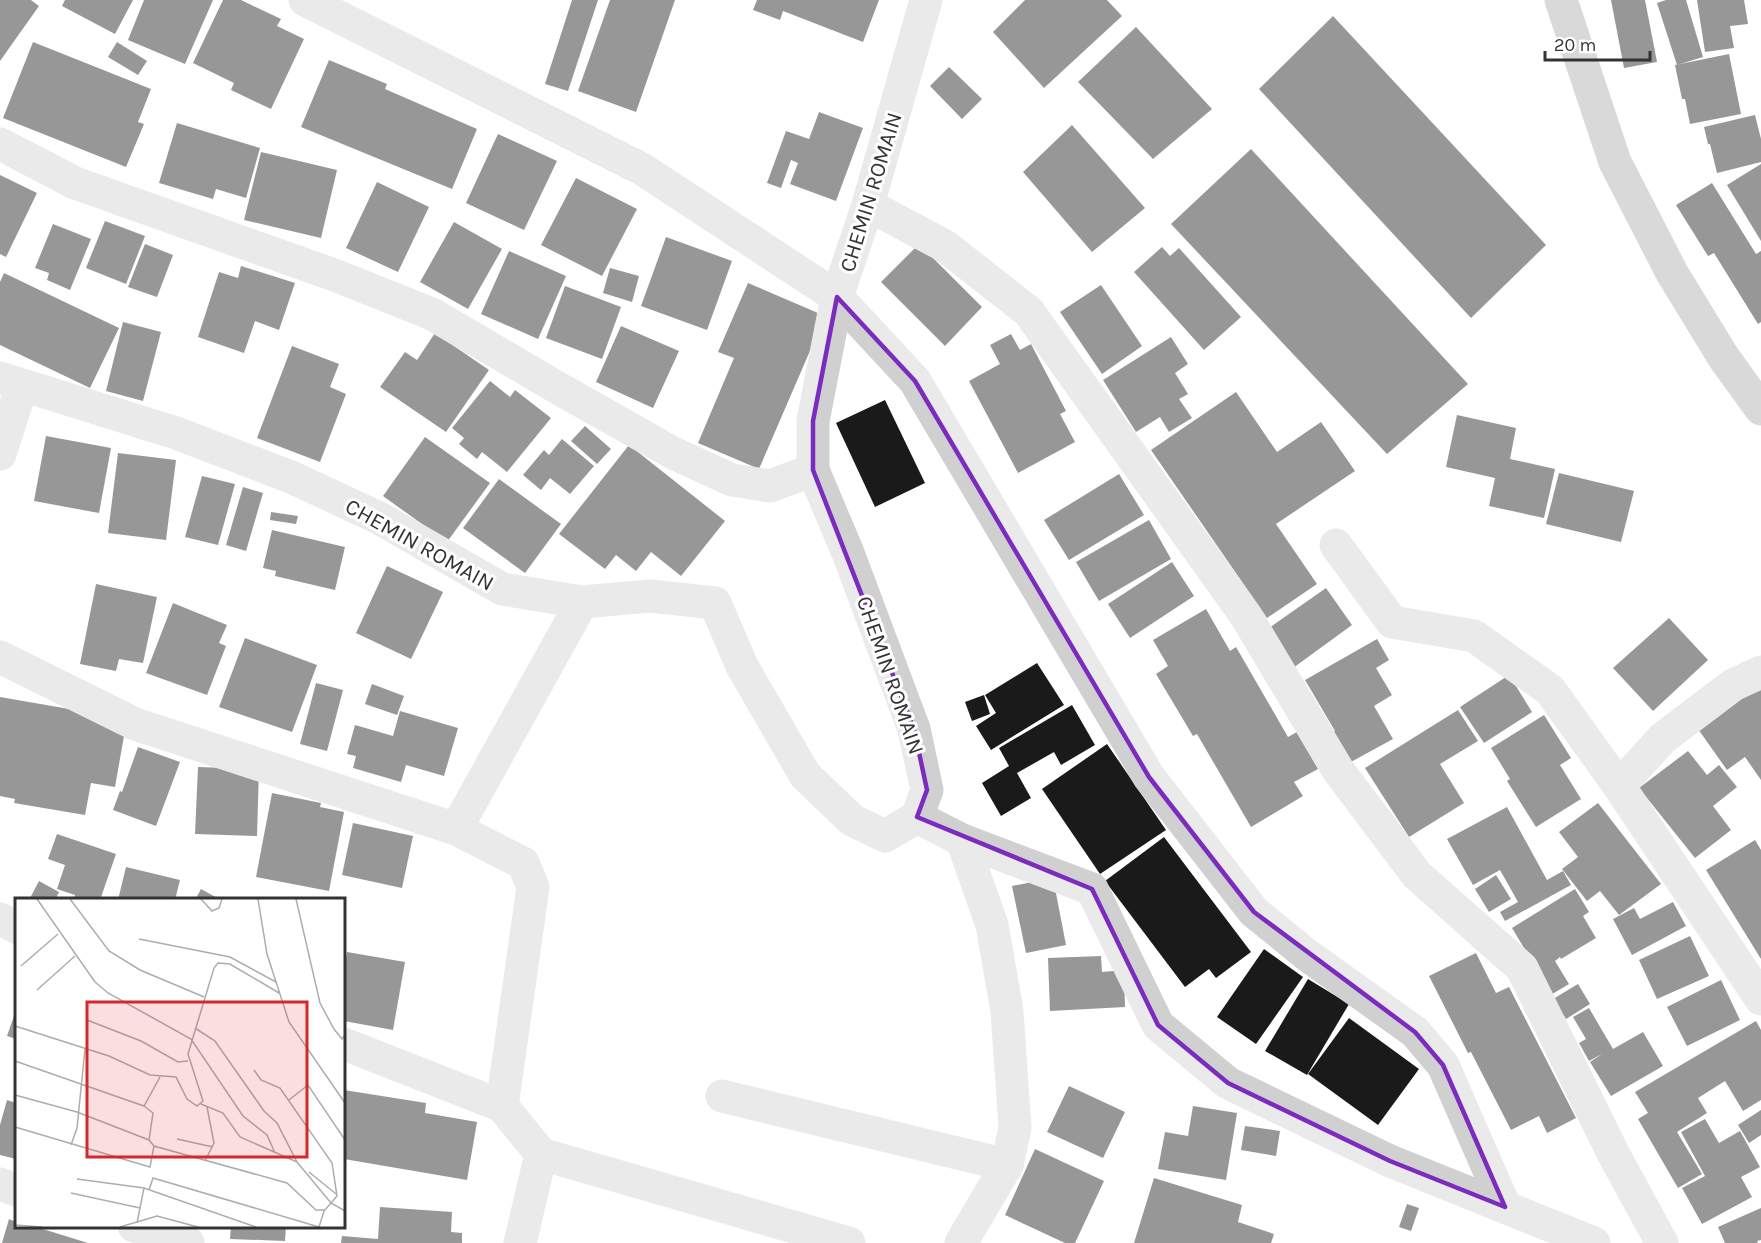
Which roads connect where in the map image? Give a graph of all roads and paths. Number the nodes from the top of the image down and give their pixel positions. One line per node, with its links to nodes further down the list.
1 (305, 0): 6 (street)
2 (926, 0): 5 (street, CHEMIN ROMAIN)
3 (1560, 0): 8 (main road)
4 (0, 144): 10 (street)
5 (868, 205): 6 (street, CHEMIN ROMAIN); 36 (street)
6 (837, 297): 10 (street, CHEMIN ROMAIN); 29 (street)
7 (11, 382): 9 (street); 12 (street, CHEMIN ROMAIN)
8 (1761, 409)
9 (0, 454)
10 (813, 470): 16 (street, CHEMIN ROMAIN)
11 (1336, 545): 15 (street)
12 (582, 602): 16 (street, CHEMIN ROMAIN); 17 (street)
13 (0, 657): 17 (street)
14 (1761, 672): 15 (street)
15 (1619, 786): 21 (street)
16 (917, 817): 18 (street)
17 (456, 829): 24 (street)
18 (962, 840): 26 (street); 29 (street)
19 (0, 919): 20 (street)
20 (15, 926)
21 (1761, 999)
22 (345, 1044): 24 (street)
23 (722, 1096): 26 (street)
24 (502, 1106): 25 (street)
25 (541, 1154): 32 (street); 33 (street)
26 (1007, 1165): 34 (street)
27 (0, 1184): 28 (street)
28 (15, 1190)
29 (1505, 1207): 35 (street)
30 (137, 1228): 31 (street)
31 (188, 1243)
32 (520, 1243)
33 (849, 1243)
34 (961, 1243)
35 (1594, 1243)
36 (1662, 1243)

